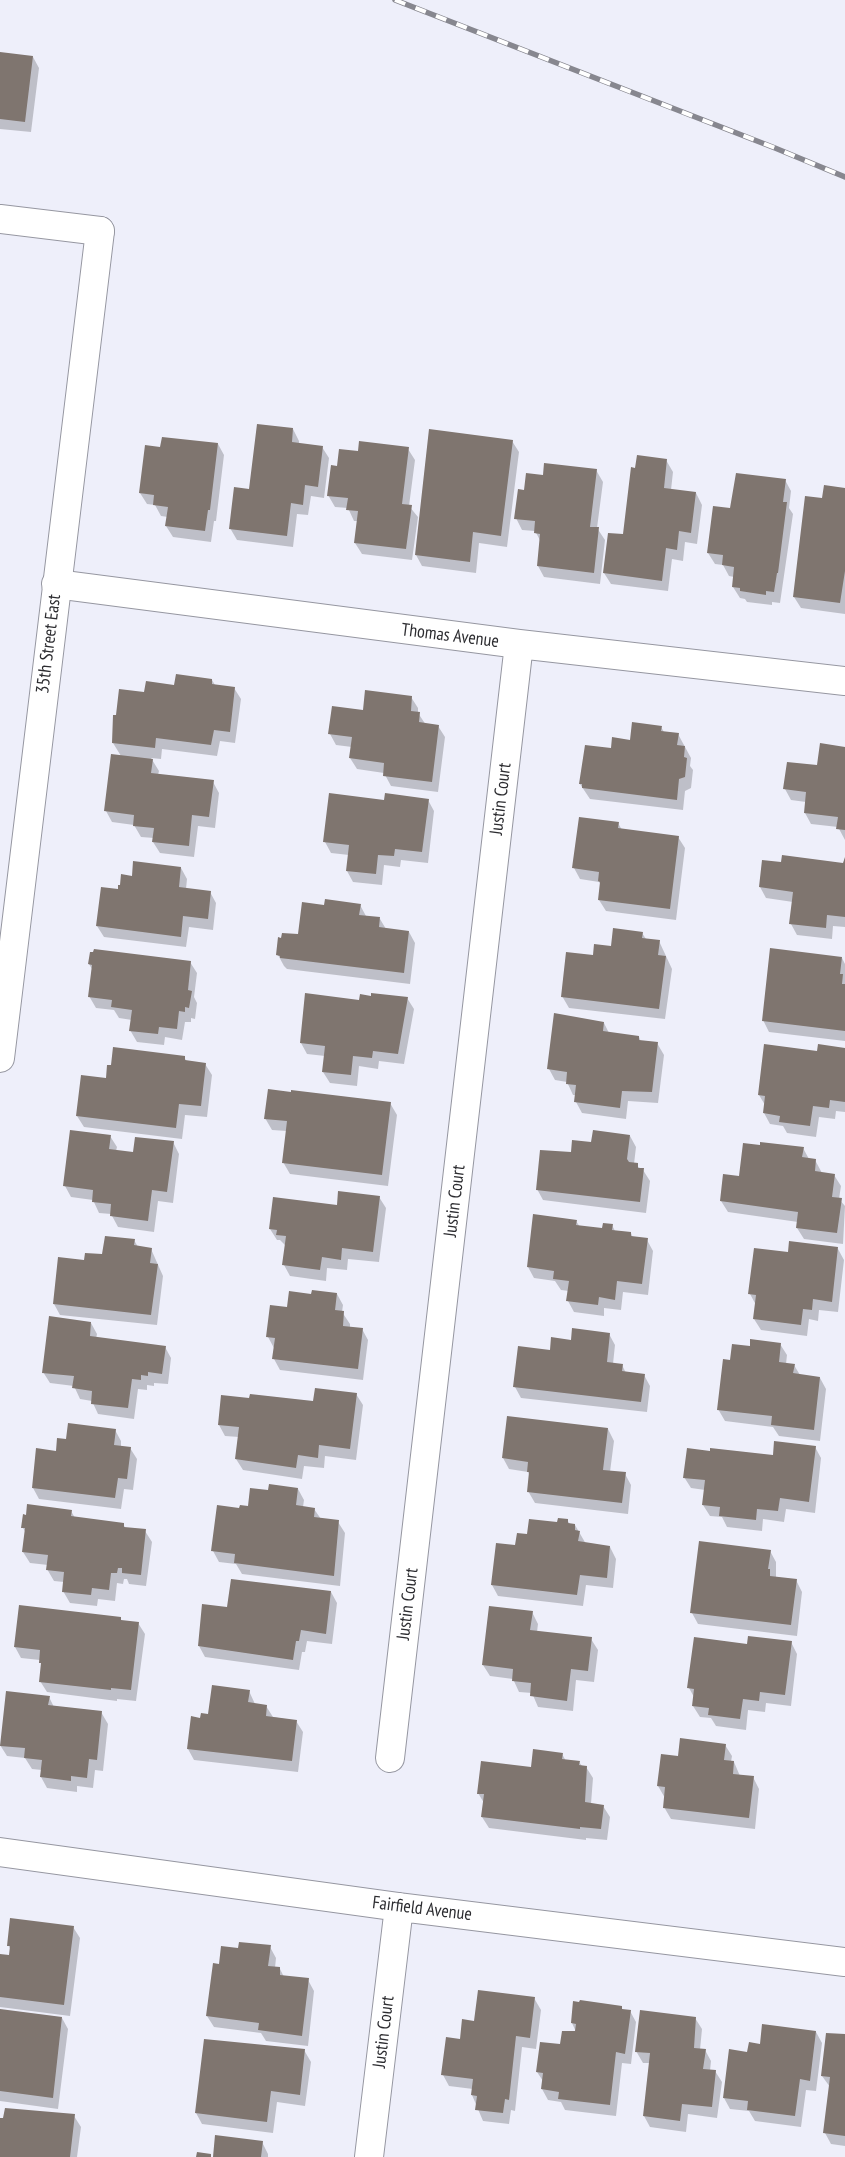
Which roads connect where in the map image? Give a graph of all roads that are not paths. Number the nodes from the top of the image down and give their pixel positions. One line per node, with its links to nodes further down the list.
1 (0, 219): 2 (street, 35th Street East)
2 (56, 584): 3 (street, Thomas Avenue); 5 (street, 35th Street East)
3 (519, 644): 4 (street, Thomas Avenue); 6 (street, Justin Court)
4 (845, 681)
5 (0, 1058)
6 (390, 1758)
7 (0, 1852): 8 (street, Fairfield Avenue)
8 (399, 1907): 9 (street, Fairfield Avenue); 10 (street, Justin Court)
9 (845, 1962)
10 (370, 2157)

